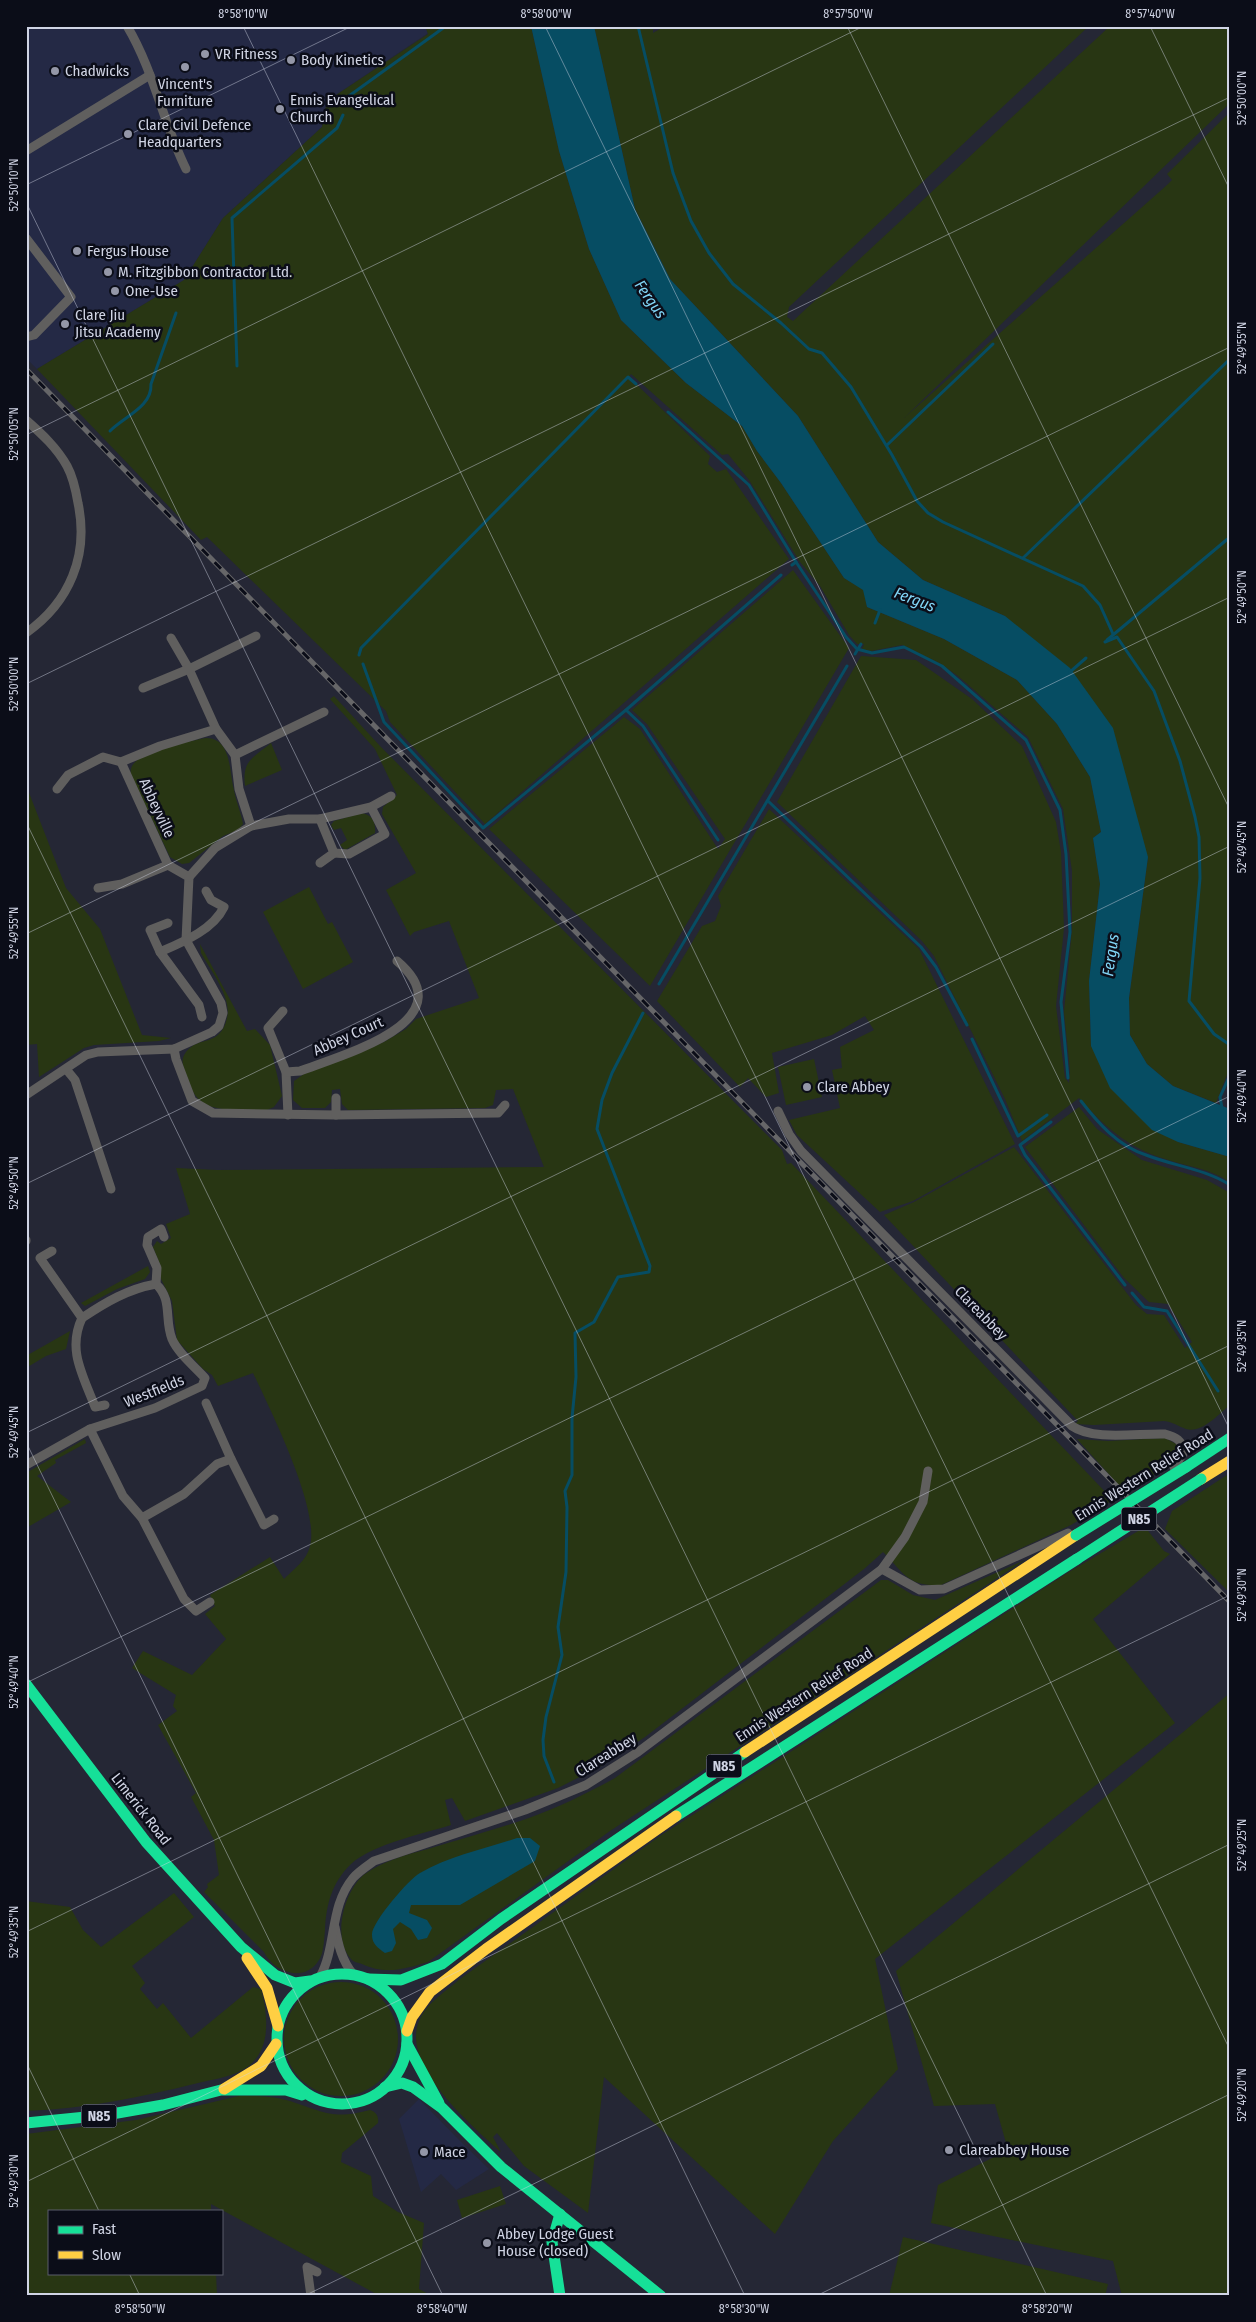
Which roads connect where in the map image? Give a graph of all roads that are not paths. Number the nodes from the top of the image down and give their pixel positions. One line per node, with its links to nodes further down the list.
1 (127, 26): 2 (street)
2 (150, 76): 3 (street); 4 (street)
3 (26, 151)
4 (186, 169)
5 (26, 238): 6 (street)
6 (26, 337)
7 (26, 420): 8 (street)
8 (26, 633)
9 (256, 636): 11 (street)
10 (171, 638): 11 (street)
11 (188, 669): 12 (street); 14 (street)
12 (143, 688)
13 (324, 712): 15 (street)
14 (216, 729): 15 (street); 16 (street)
15 (235, 755): 21 (street)
16 (121, 762): 17 (street); 24 (street, Abbeyville)
17 (57, 789)
18 (391, 796): 19 (street)
19 (371, 807): 20 (street); 22 (street)
20 (320, 819): 21 (street); 22 (street)
21 (251, 826): 25 (street)
22 (334, 853): 23 (street)
23 (320, 863)
24 (168, 865): 25 (street); 26 (street)
25 (189, 877): 29 (street)
26 (98, 888)
27 (206, 891): 29 (street)
28 (168, 923): 30 (street)
29 (186, 940): 30 (street); 34 (street)
30 (160, 952): 33 (street)
31 (397, 961): 36 (street, Abbey Court)
32 (283, 1011): 36 (street)
33 (202, 1017)
34 (174, 1049): 35 (street); 41 (street)
35 (66, 1069): 37 (street); 43 (street)
36 (286, 1072): 41 (street)
37 (26, 1095)
38 (336, 1098): 42 (street)
39 (505, 1105): 42 (street)
40 (778, 1111): 55 (street, Clareabbey)
41 (288, 1114): 42 (street)
42 (336, 1115)
43 (111, 1189)
44 (164, 1237): 46 (street, Westfields)
45 (52, 1251): 47 (street)
46 (156, 1284): 47 (street); 50 (street, Westfields)
47 (82, 1318): 49 (street, Westfields)
48 (206, 1403): 52 (street)
49 (105, 1405)
50 (90, 1430): 54 (street, Westfields); 57 (street)
51 (1230, 1438): 59 (main road, Ennis Western Relief Road / N85, bridge)
52 (231, 1459): 57 (street); 58 (street)
53 (1230, 1461): 69 (main road, N85, bridge)
54 (26, 1466)
55 (1174, 1467)
56 (928, 1472): 60 (street, Clareabbey)
57 (142, 1518): 61 (street)
58 (274, 1519)
59 (1072, 1534): 60 (street); 66 (main road, Ennis Western Relief Road / N85)
60 (882, 1569): 63 (street, Clareabbey)
61 (210, 1602)
62 (26, 1684): 64 (main road, Limerick Road)
63 (334, 1922): 65 (street, Clareabbey); 67 (street, Clareabbey)
64 (241, 1947): 67 (main road); 68 (main road)
65 (353, 1974): 66 (main road, N85); 67 (main road, N85)
66 (368, 1978): 69 (main road, N85)
67 (315, 1979): 68 (main road, N85)
68 (278, 2026): 70 (main road, N85)
69 (407, 2031): 71 (main road, N85)
70 (276, 2044): 73 (main road, N85); 74 (main road, N85)
71 (407, 2044): 72 (main road, N85); 75 (main road)
72 (385, 2087): 74 (main road, N85); 75 (main road)
73 (221, 2090): 74 (main road, N85); 76 (main road, N85)
74 (314, 2099)
75 (442, 2108): 77 (main road)
76 (26, 2123)
77 (560, 2214): 80 (main road); 81 (main road)
78 (317, 2272): 79 (street)
79 (310, 2296)
80 (560, 2296)
81 (661, 2296)

